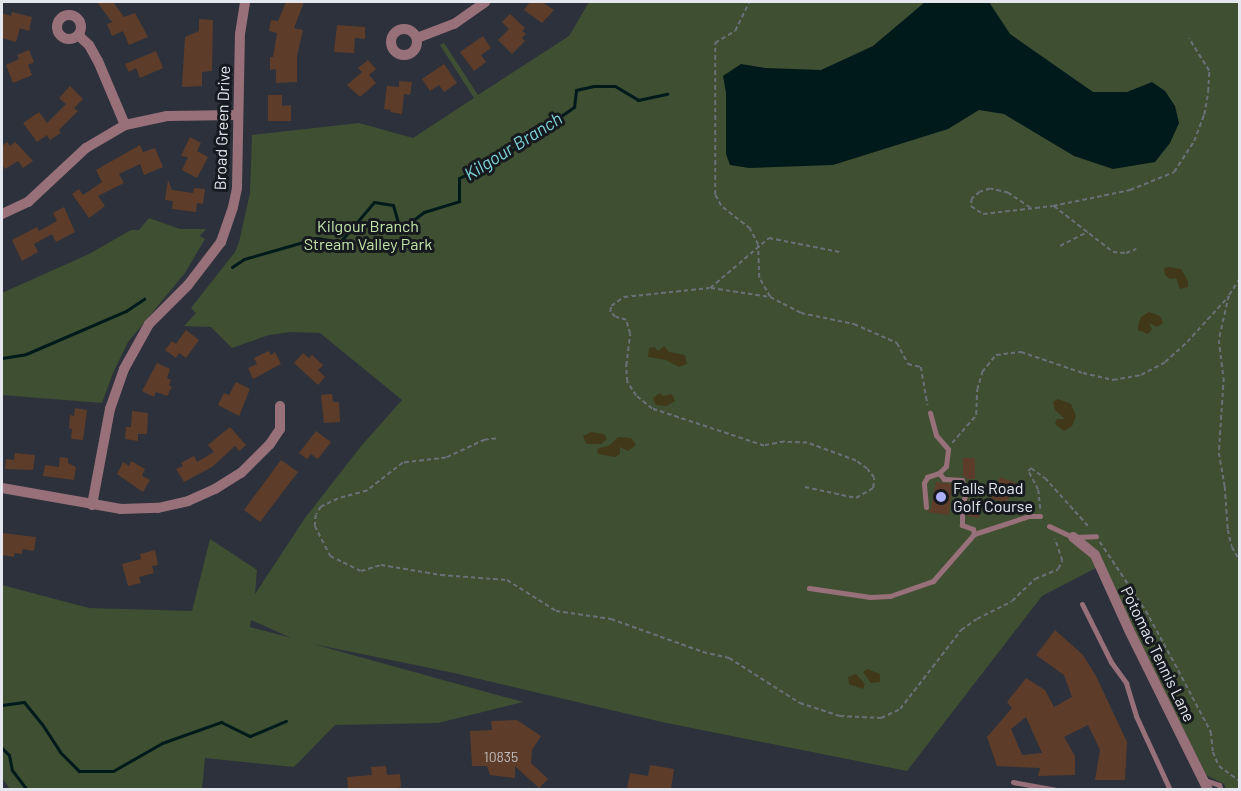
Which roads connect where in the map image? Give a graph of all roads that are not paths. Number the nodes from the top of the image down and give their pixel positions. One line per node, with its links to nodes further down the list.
1 (245, 2): 5 (street, Broad Green Drive)
2 (485, 2): 4 (street)
3 (79, 36): 6 (street)
4 (417, 38)
5 (237, 115): 6 (street); 12 (street, Broad Green Drive)
6 (125, 125): 7 (street)
7 (2, 214)
8 (280, 406): 12 (street)
9 (930, 413): 10 (lane)
10 (939, 473): 13 (lane); 16 (lane)
11 (2, 488): 12 (street)
12 (92, 505)
13 (926, 507)
14 (1040, 516): 16 (lane)
15 (1049, 526): 18 (lane)
16 (974, 534): 19 (lane)
17 (1096, 536): 18 (lane)
18 (1073, 537): 21 (street, Potomac Tennis Lane)
19 (809, 588)
20 (1082, 604): 24 (lane)
21 (1202, 779): 25 (street, Potomac Tennis Lane); 26 (lane)
22 (1013, 782): 23 (lane)
23 (1056, 789)
24 (1170, 789)
25 (1208, 789)
26 (1221, 789)

